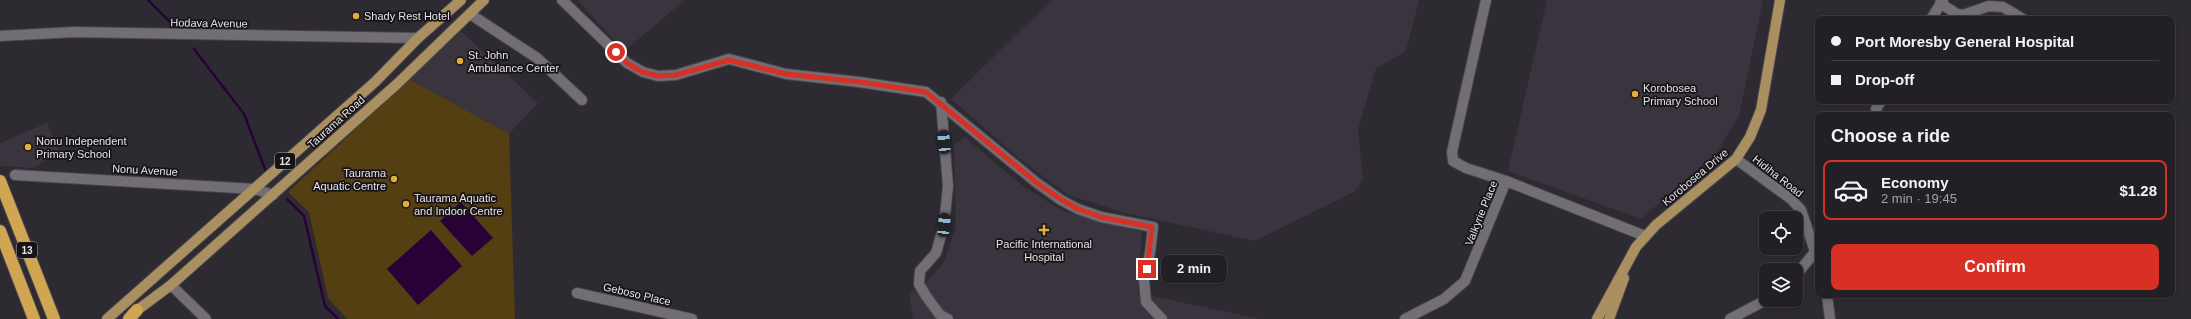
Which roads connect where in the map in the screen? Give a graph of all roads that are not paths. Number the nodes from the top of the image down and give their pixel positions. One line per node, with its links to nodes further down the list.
1 (461, 0): 11 (main road, Taurama Road / 12)
2 (484, 0): 7 (main road, Taurama Road / 12)
3 (562, 0): 16 (street)
4 (1486, 0): 20 (street)
5 (1780, 0): 17 (main road, Korobosea Drive)
6 (1942, 2): 8 (street); 9 (street)
7 (470, 14): 13 (main road, Taurama Road / 12); 15 (street)
8 (1933, 16)
9 (2018, 16)
10 (0, 36): 12 (street, Hodava Avenue)
11 (421, 36): 12 (street, Hodava Avenue); 13 (main road); 14 (main road, Taurama Road / 12)
12 (381, 38): 14 (street)
13 (435, 47): 22 (main road, Taurama Road / 12)
14 (399, 58): 21 (main road, Taurama Road / 12)
15 (582, 100)
16 (941, 102): 39 (street); 40 (street)
17 (1736, 159): 24 (main road, Korobosea Drive); 26 (street, Hidiha Road)
18 (15, 175): 21 (street, Nonu Avenue)
19 (0, 181): 35 (highway, 13)
20 (1506, 181): 24 (street, Valkyrie Place); 41 (street, Valkyrie Place)
21 (255, 189): 22 (street, Nonu Avenue); 36 (main road, Taurama Road / 12)
22 (273, 195): 29 (main road, Taurama Road / 12)
23 (0, 231): 34 (highway, 13)
24 (1645, 236): 25 (main road, Korobosea Drive)
25 (1636, 247): 42 (main road, Korobosea Drive); 43 (main road, Korobosea Drive)
26 (1815, 250)
27 (1815, 258): 28 (street)
28 (1803, 269)
29 (171, 285): 33 (main road, Taurama Road / 12); 37 (street)
30 (577, 293): 38 (street, Geboso Place)
31 (1827, 298): 45 (street)
32 (1759, 304): 44 (street)
33 (131, 316)
34 (34, 319)
35 (54, 319)
36 (107, 319)
37 (206, 319)
38 (692, 319)
39 (948, 319)
40 (1162, 319)
41 (1405, 319)
42 (1597, 319)
43 (1608, 319)
44 (1730, 319)
45 (1830, 319)

